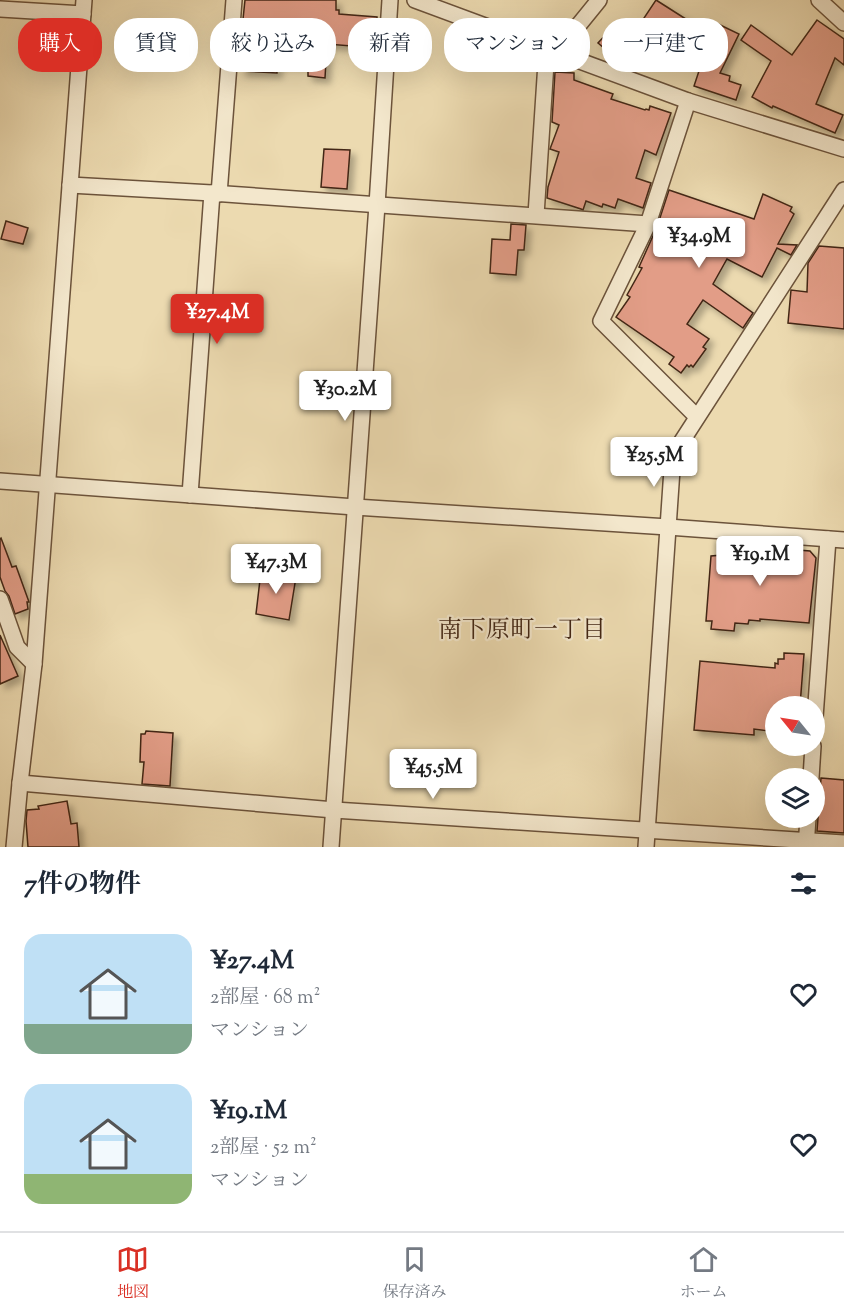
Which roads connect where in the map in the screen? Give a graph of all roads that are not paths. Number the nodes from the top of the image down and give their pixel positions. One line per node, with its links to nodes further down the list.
1 (234, 0): 17 (street)
2 (390, 0): 18 (street)
3 (416, 0): 8 (street)
4 (599, 0): 9 (street)
5 (819, 0): 10 (street)
6 (83, 7): 7 (street); 15 (street)
7 (0, 9)
8 (463, 18)
9 (583, 18)
10 (844, 23)
11 (590, 65): 13 (street)
12 (545, 72): 19 (street)
13 (688, 101): 14 (street); 20 (street)
14 (844, 149)
15 (70, 185): 17 (street); 23 (street)
16 (844, 190): 21 (street)
17 (216, 193): 18 (street); 24 (street)
18 (377, 204): 19 (street); 25 (street)
19 (536, 215): 20 (street)
20 (648, 224): 21 (street)
21 (697, 417): 26 (street)
22 (0, 481): 23 (street)
23 (47, 485): 24 (street); 30 (street)
24 (190, 495): 25 (street)
25 (355, 507): 26 (street); 33 (street)
26 (668, 527): 27 (street); 35 (street)
27 (828, 539): 28 (street); 31 (street)
28 (844, 540)
29 (0, 599): 30 (street)
30 (34, 664): 32 (street)
31 (817, 696)
32 (20, 783): 33 (street); 38 (street)
33 (334, 810): 35 (street); 39 (street)
34 (808, 828): 37 (street)
35 (647, 830): 37 (street); 40 (street)
36 (844, 843): 37 (street)
37 (807, 844)
38 (14, 847)
39 (331, 847)
40 (646, 847)

